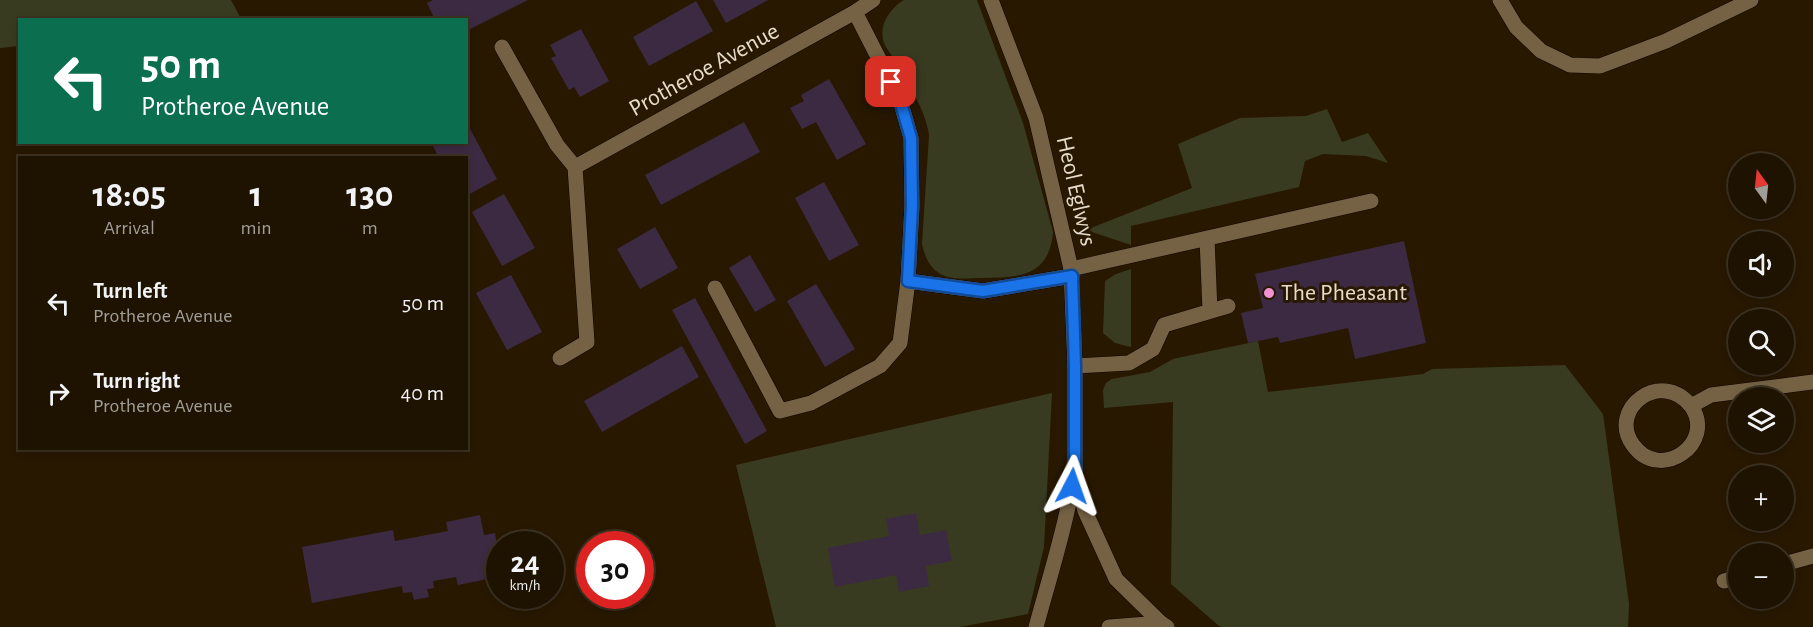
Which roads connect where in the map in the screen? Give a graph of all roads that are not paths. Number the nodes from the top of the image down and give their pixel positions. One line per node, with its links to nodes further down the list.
1 (873, 0): 5 (street, Protheroe Avenue)
2 (991, 0): 10 (street, Heol Eglwys)
3 (1500, 0): 4 (street)
4 (1751, 0)
5 (855, 12): 7 (street, Protheroe Avenue); 11 (street)
6 (502, 47): 7 (street)
7 (574, 167): 15 (street)
8 (1371, 201): 9 (street)
9 (1207, 238): 10 (street); 14 (street)
10 (1071, 272): 11 (street); 16 (street, Heol Eglwys)
11 (908, 281): 12 (street)
12 (715, 288)
13 (1228, 306): 14 (street)
14 (1210, 311): 16 (street)
15 (560, 358)
16 (1075, 366): 19 (street, Heol Eglwys)
17 (1812, 385): 18 (street)
18 (1690, 406): 18 (street)
19 (1075, 472): 22 (street); 23 (street)
20 (1813, 556): 21 (street)
21 (1794, 561)
22 (1164, 625): 24 (street)
23 (1036, 627)
24 (1110, 627)

